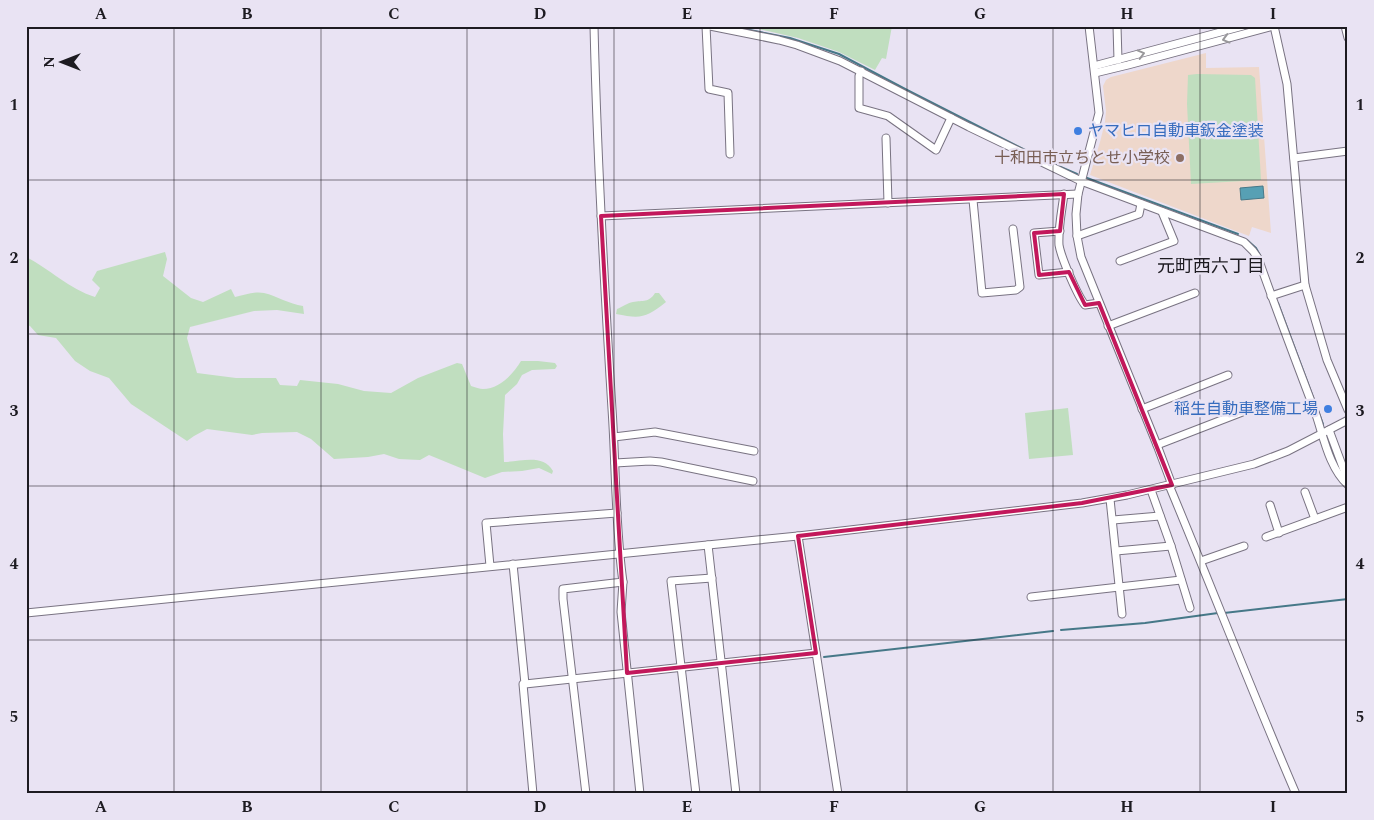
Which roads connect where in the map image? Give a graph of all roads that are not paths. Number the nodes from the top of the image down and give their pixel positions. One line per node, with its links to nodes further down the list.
1 (594, 26): 24 (street)
2 (708, 26): 11 (street); 15 (street)
3 (1089, 26): 10 (street)
4 (1117, 26): 9 (street)
5 (1244, 26): 9 (street, one-way to 5)
6 (1274, 26): 10 (street, one-way to 10); 16 (street)
7 (1345, 26): 8 (street)
8 (1348, 38)
9 (1118, 60): 10 (street)
10 (1094, 69): 17 (street)
11 (861, 71): 12 (street); 12 (street)
12 (951, 118): 17 (street)
13 (886, 138): 21 (street)
14 (1348, 151): 16 (street)
15 (730, 154)
16 (1294, 158): 30 (street)
17 (1081, 181): 19 (street); 22 (street)
18 (1064, 194): 19 (street); 20 (street); 26 (street)
19 (1078, 194): 27 (street)
20 (973, 200): 21 (street); 25 (street)
21 (888, 203): 24 (street)
22 (1141, 204): 23 (street); 27 (street)
23 (1162, 212): 28 (street); 32 (street)
24 (601, 216): 41 (street)
25 (1014, 229)
26 (1060, 231): 29 (street); 29 (street)
27 (1076, 236): 33 (street)
28 (1120, 261)
29 (1069, 272): 33 (street)
30 (1305, 285): 32 (street); 37 (street)
31 (1194, 293): 34 (street)
32 (1272, 296): 40 (street)
33 (1099, 303): 34 (street)
34 (1108, 326): 36 (street)
35 (1228, 375): 36 (street)
36 (1142, 409): 42 (street)
37 (1348, 410)
38 (1245, 411): 42 (street)
39 (1348, 420): 40 (street)
40 (1326, 432): 46 (street); 47 (street)
41 (614, 437): 43 (street); 44 (street)
42 (1157, 445): 47 (street)
43 (754, 451)
44 (615, 463): 45 (street); 53 (street)
45 (753, 481)
46 (1348, 483)
47 (1170, 485): 48 (street); 65 (street)
48 (1151, 490): 50 (street); 54 (street)
49 (1305, 492): 55 (street)
50 (1110, 498): 56 (street); 58 (street)
51 (1270, 506): 57 (street)
52 (1348, 507): 55 (street)
53 (617, 513): 64 (street); 67 (street)
54 (1160, 516): 56 (street); 61 (street)
55 (1314, 519): 57 (street)
56 (1113, 520): 63 (street)
57 (1279, 532): 59 (street)
58 (798, 536): 60 (street); 76 (street)
59 (1266, 537)
60 (708, 545): 64 (street); 68 (street)
61 (1170, 546): 63 (street); 69 (street)
62 (1244, 546): 65 (street)
63 (1116, 551): 71 (street)
64 (619, 553): 66 (street); 70 (street)
65 (1201, 561): 88 (street)
66 (513, 564): 67 (street); 81 (street)
67 (490, 566): 74 (street)
68 (712, 578): 77 (street); 78 (street)
69 (1181, 580): 71 (street); 73 (street)
70 (623, 582): 79 (street); 80 (street)
71 (1120, 587): 72 (street); 75 (street)
72 (1031, 597)
73 (1190, 608)
74 (26, 613)
75 (1122, 614)
76 (816, 654): 77 (street); 87 (street)
77 (721, 664): 78 (street); 86 (street)
78 (682, 668): 79 (street); 85 (street)
79 (627, 673): 80 (street); 84 (street)
80 (573, 680): 81 (street); 83 (street)
81 (526, 684): 82 (street)
82 (533, 794)
83 (586, 794)
84 (640, 794)
85 (696, 794)
86 (736, 794)
87 (838, 794)
88 (1296, 794)

